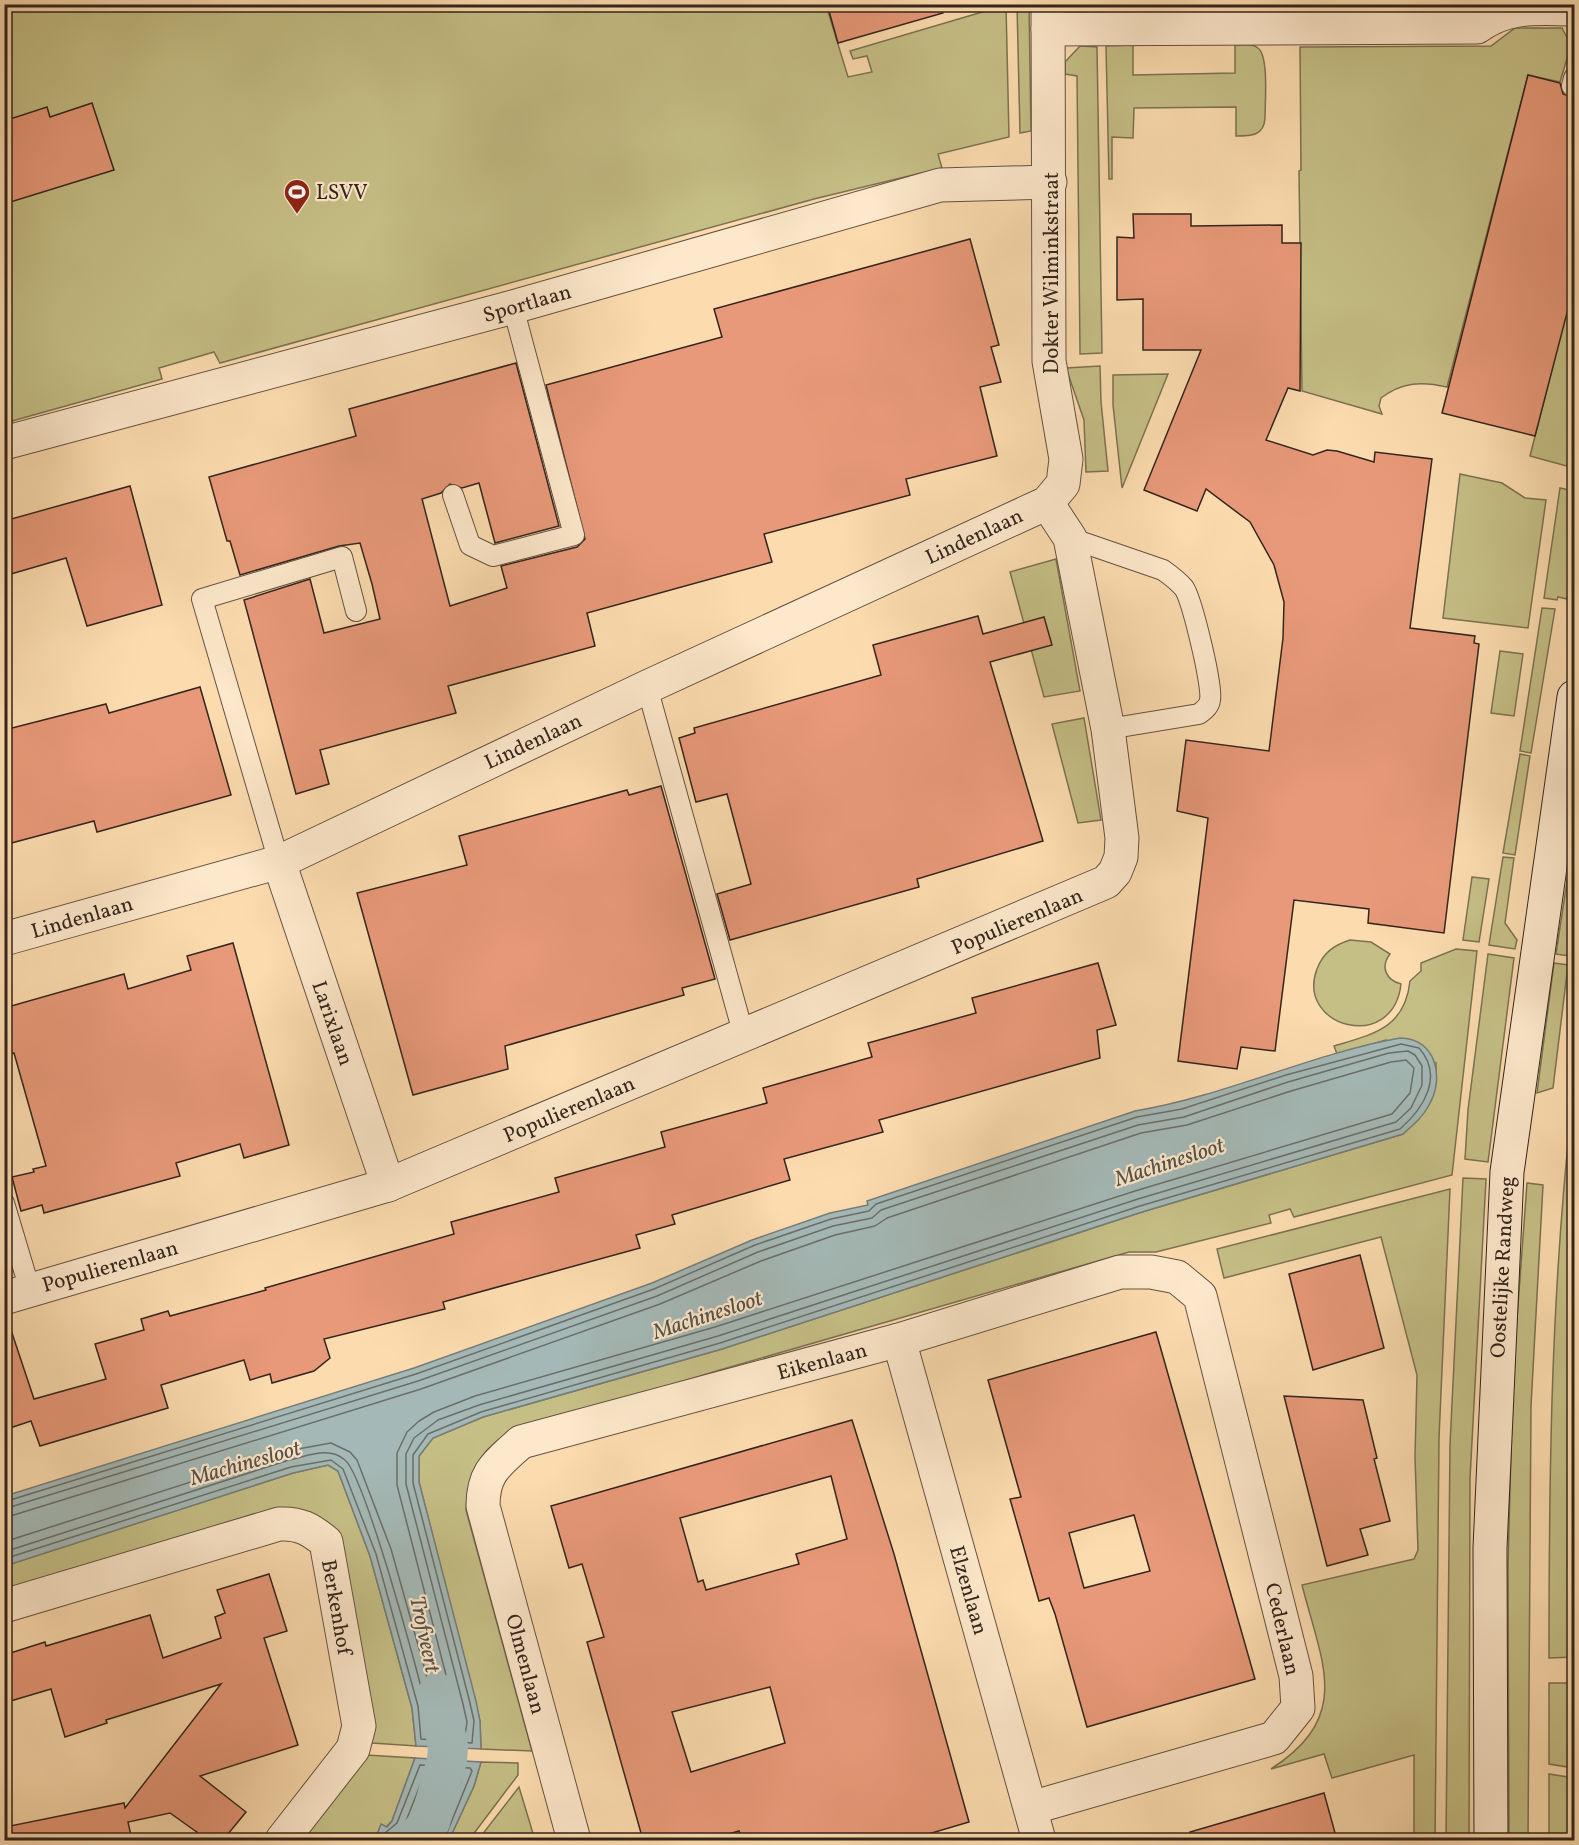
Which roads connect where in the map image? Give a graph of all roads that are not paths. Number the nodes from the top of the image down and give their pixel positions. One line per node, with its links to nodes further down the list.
1 (1575, 9): 2 (street, Dokter Wilminkstraat)
2 (1048, 17): 3 (street, Dokter Wilminkstraat)
3 (1050, 182): 4 (street, Sportlaan); 7 (street, Dokter Wilminkstraat)
4 (513, 308): 5 (street, Sportlaan); 6 (lane)
5 (4, 443)
6 (453, 495)
7 (1047, 503): 8 (street); 10 (street, Lindenlaan)
8 (1070, 538): 12 (street); 12 (lane)
9 (356, 611): 13 (lane)
10 (647, 687): 13 (street, Lindenlaan); 15 (lane)
11 (1575, 697): 27 (street, Oostelijke Randweg)
12 (1108, 729): 15 (street, Populierenlaan)
13 (279, 862): 14 (street, Lindenlaan); 16 (street, Larixlaan)
14 (4, 939)
15 (744, 1036): 16 (street, Populierenlaan)
16 (388, 1185): 19 (street, Populierenlaan)
17 (4, 1203): 19 (lane)
18 (1178, 1278): 20 (street, Eikenlaan); 23 (street, Cederlaan)
19 (17, 1294)
20 (899, 1340): 21 (street, Eikenlaan); 23 (street, Elzenlaan)
21 (483, 1486): 25 (street, Olmenlaan)
22 (4, 1606): 24 (street, Berkenhof)
23 (1031, 1808): 26 (street, Elzenlaan)
24 (282, 1840)
25 (574, 1840)
26 (1039, 1840)
27 (1491, 1840)

